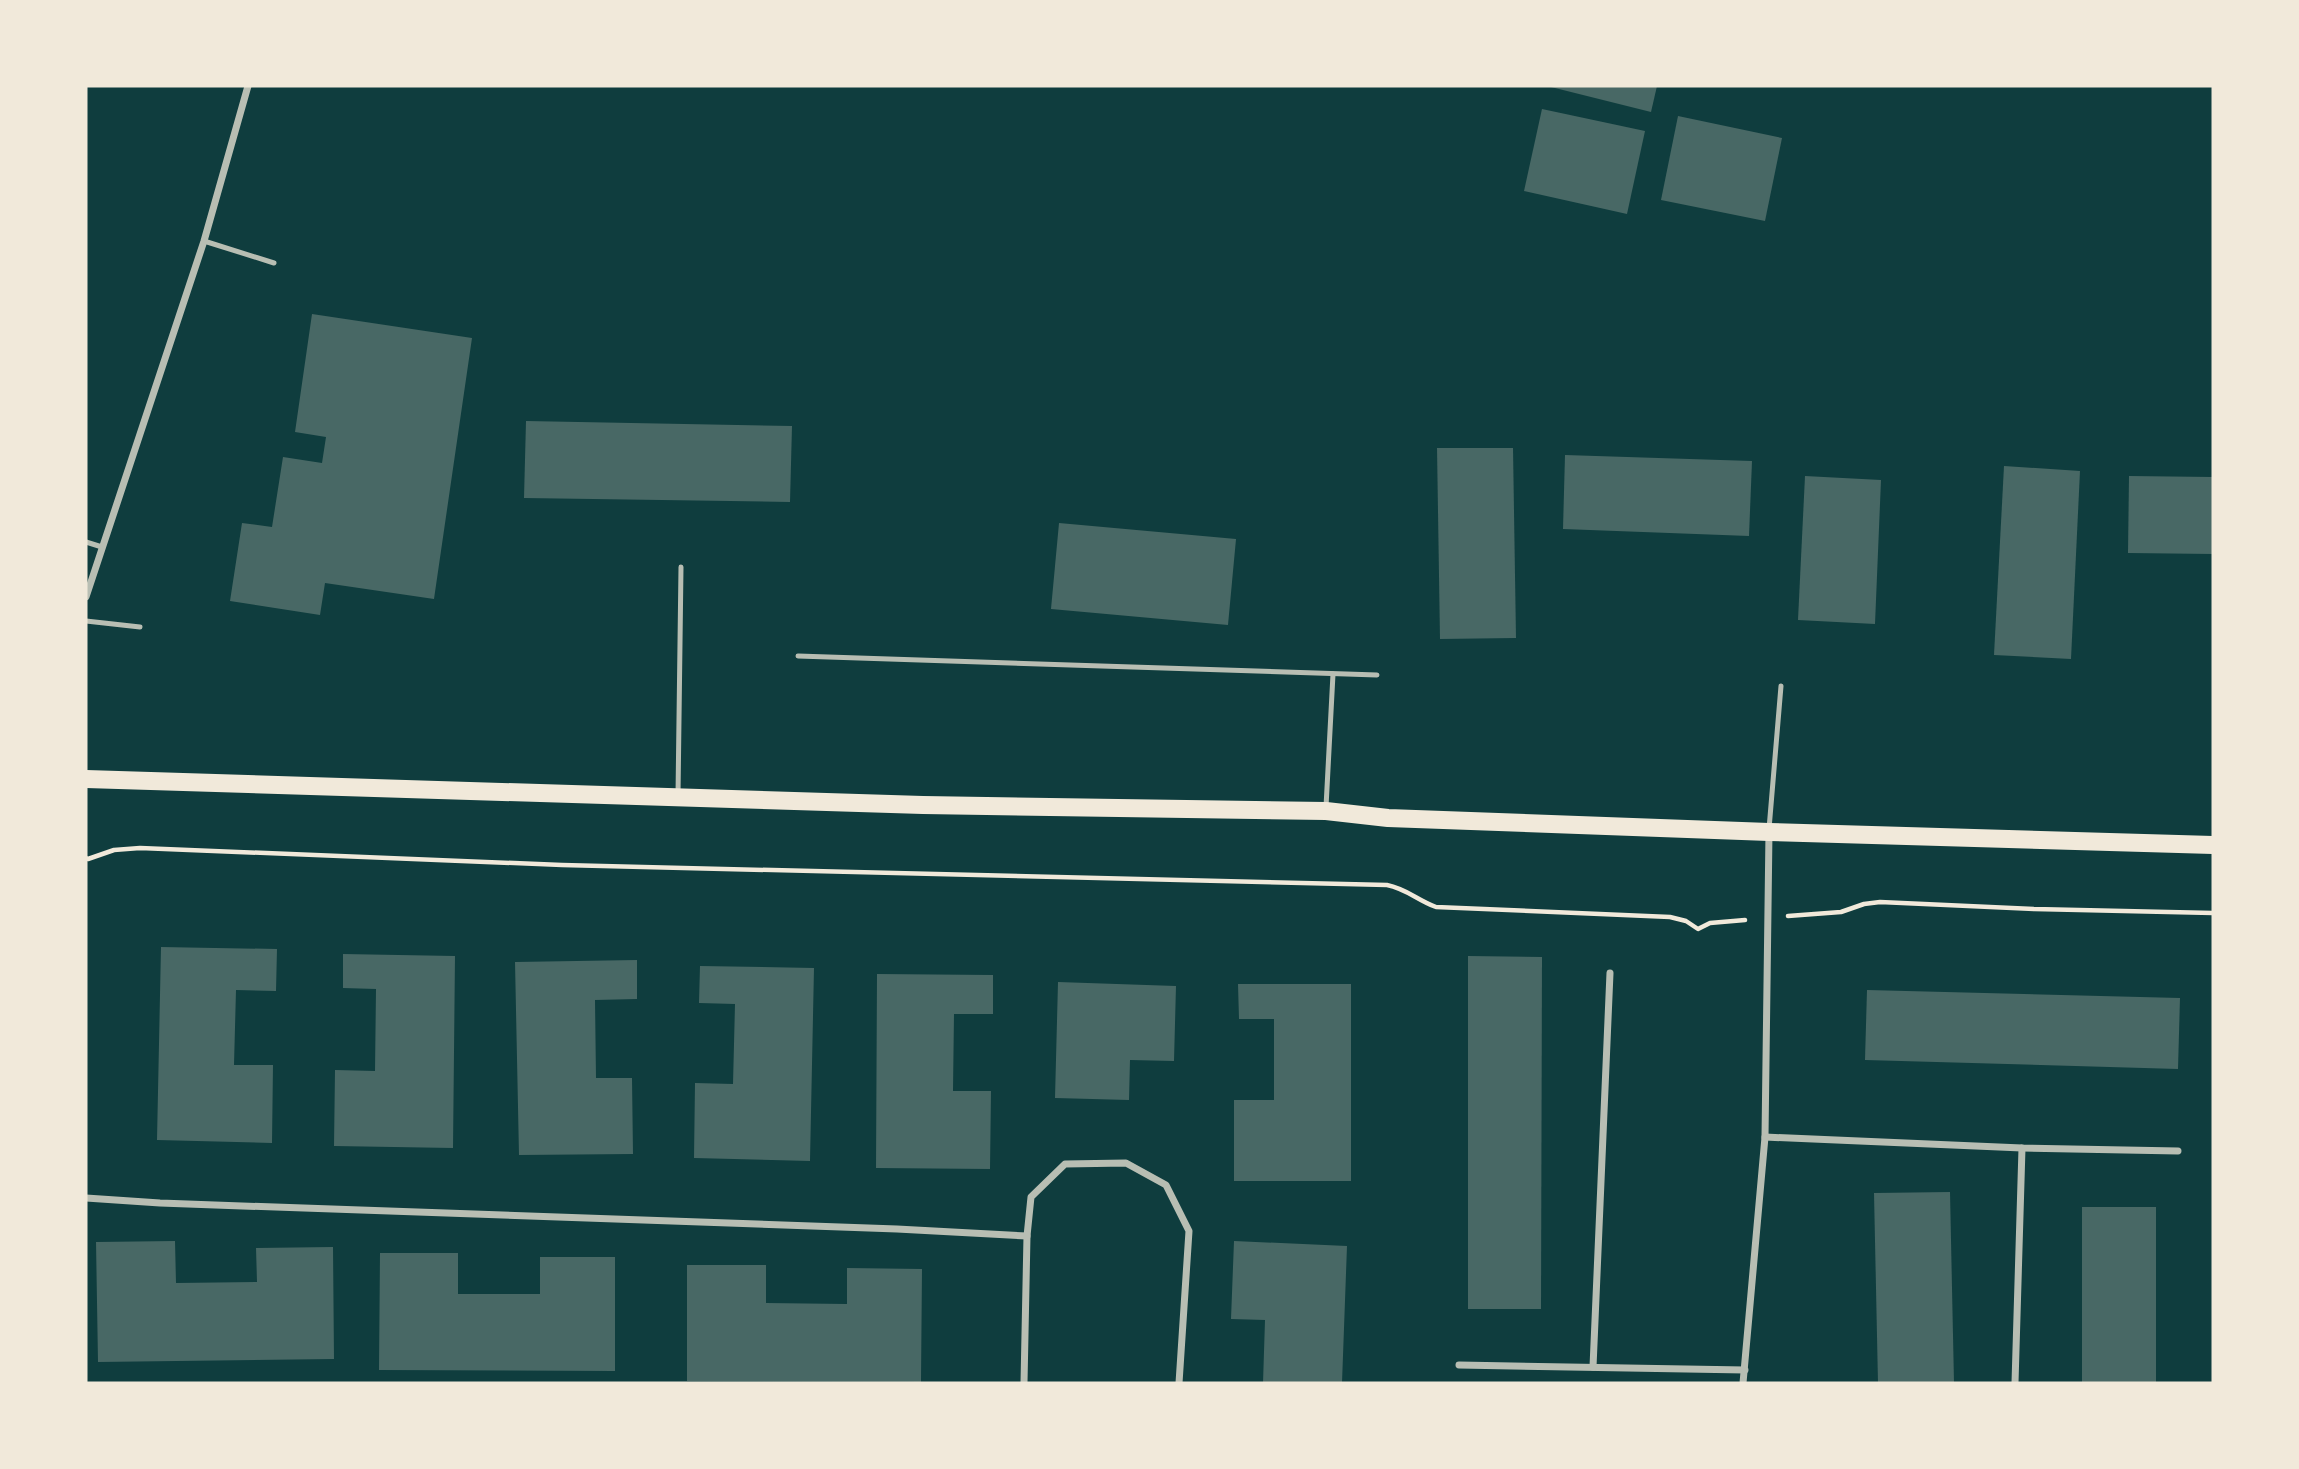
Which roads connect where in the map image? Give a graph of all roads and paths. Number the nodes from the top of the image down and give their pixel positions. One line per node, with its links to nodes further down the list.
1 (248, 86): 2 (street)
2 (204, 241): 3 (lane); 5 (street)
3 (274, 263)
4 (86, 542): 5 (lane)
5 (102, 547): 7 (street)
6 (681, 567): 15 (lane)
7 (86, 597)
8 (86, 621): 9 (lane)
9 (140, 627)
10 (798, 656): 11 (lane)
11 (1333, 674): 12 (lane); 16 (lane)
12 (1377, 674)
13 (1782, 686): 17 (lane)
14 (86, 779): 15 (main road)
15 (678, 798): 16 (main road)
16 (1326, 811): 17 (main road)
17 (1769, 832): 18 (main road); 21 (street)
18 (2213, 845)
19 (86, 858): 21 (path)
20 (2213, 913): 21 (path)
21 (1768, 918): 23 (street)
22 (1610, 973): 29 (street)
23 (1765, 1137): 24 (street); 30 (street)
24 (2022, 1148): 25 (street); 34 (street)
25 (2178, 1151)
26 (86, 1198): 27 (street)
27 (1027, 1236): 31 (street); 32 (street)
28 (1459, 1365): 29 (street)
29 (1593, 1367): 30 (street)
30 (1745, 1370): 33 (street)
31 (1024, 1383)
32 (1179, 1383)
33 (1743, 1383)
34 (2015, 1383)

